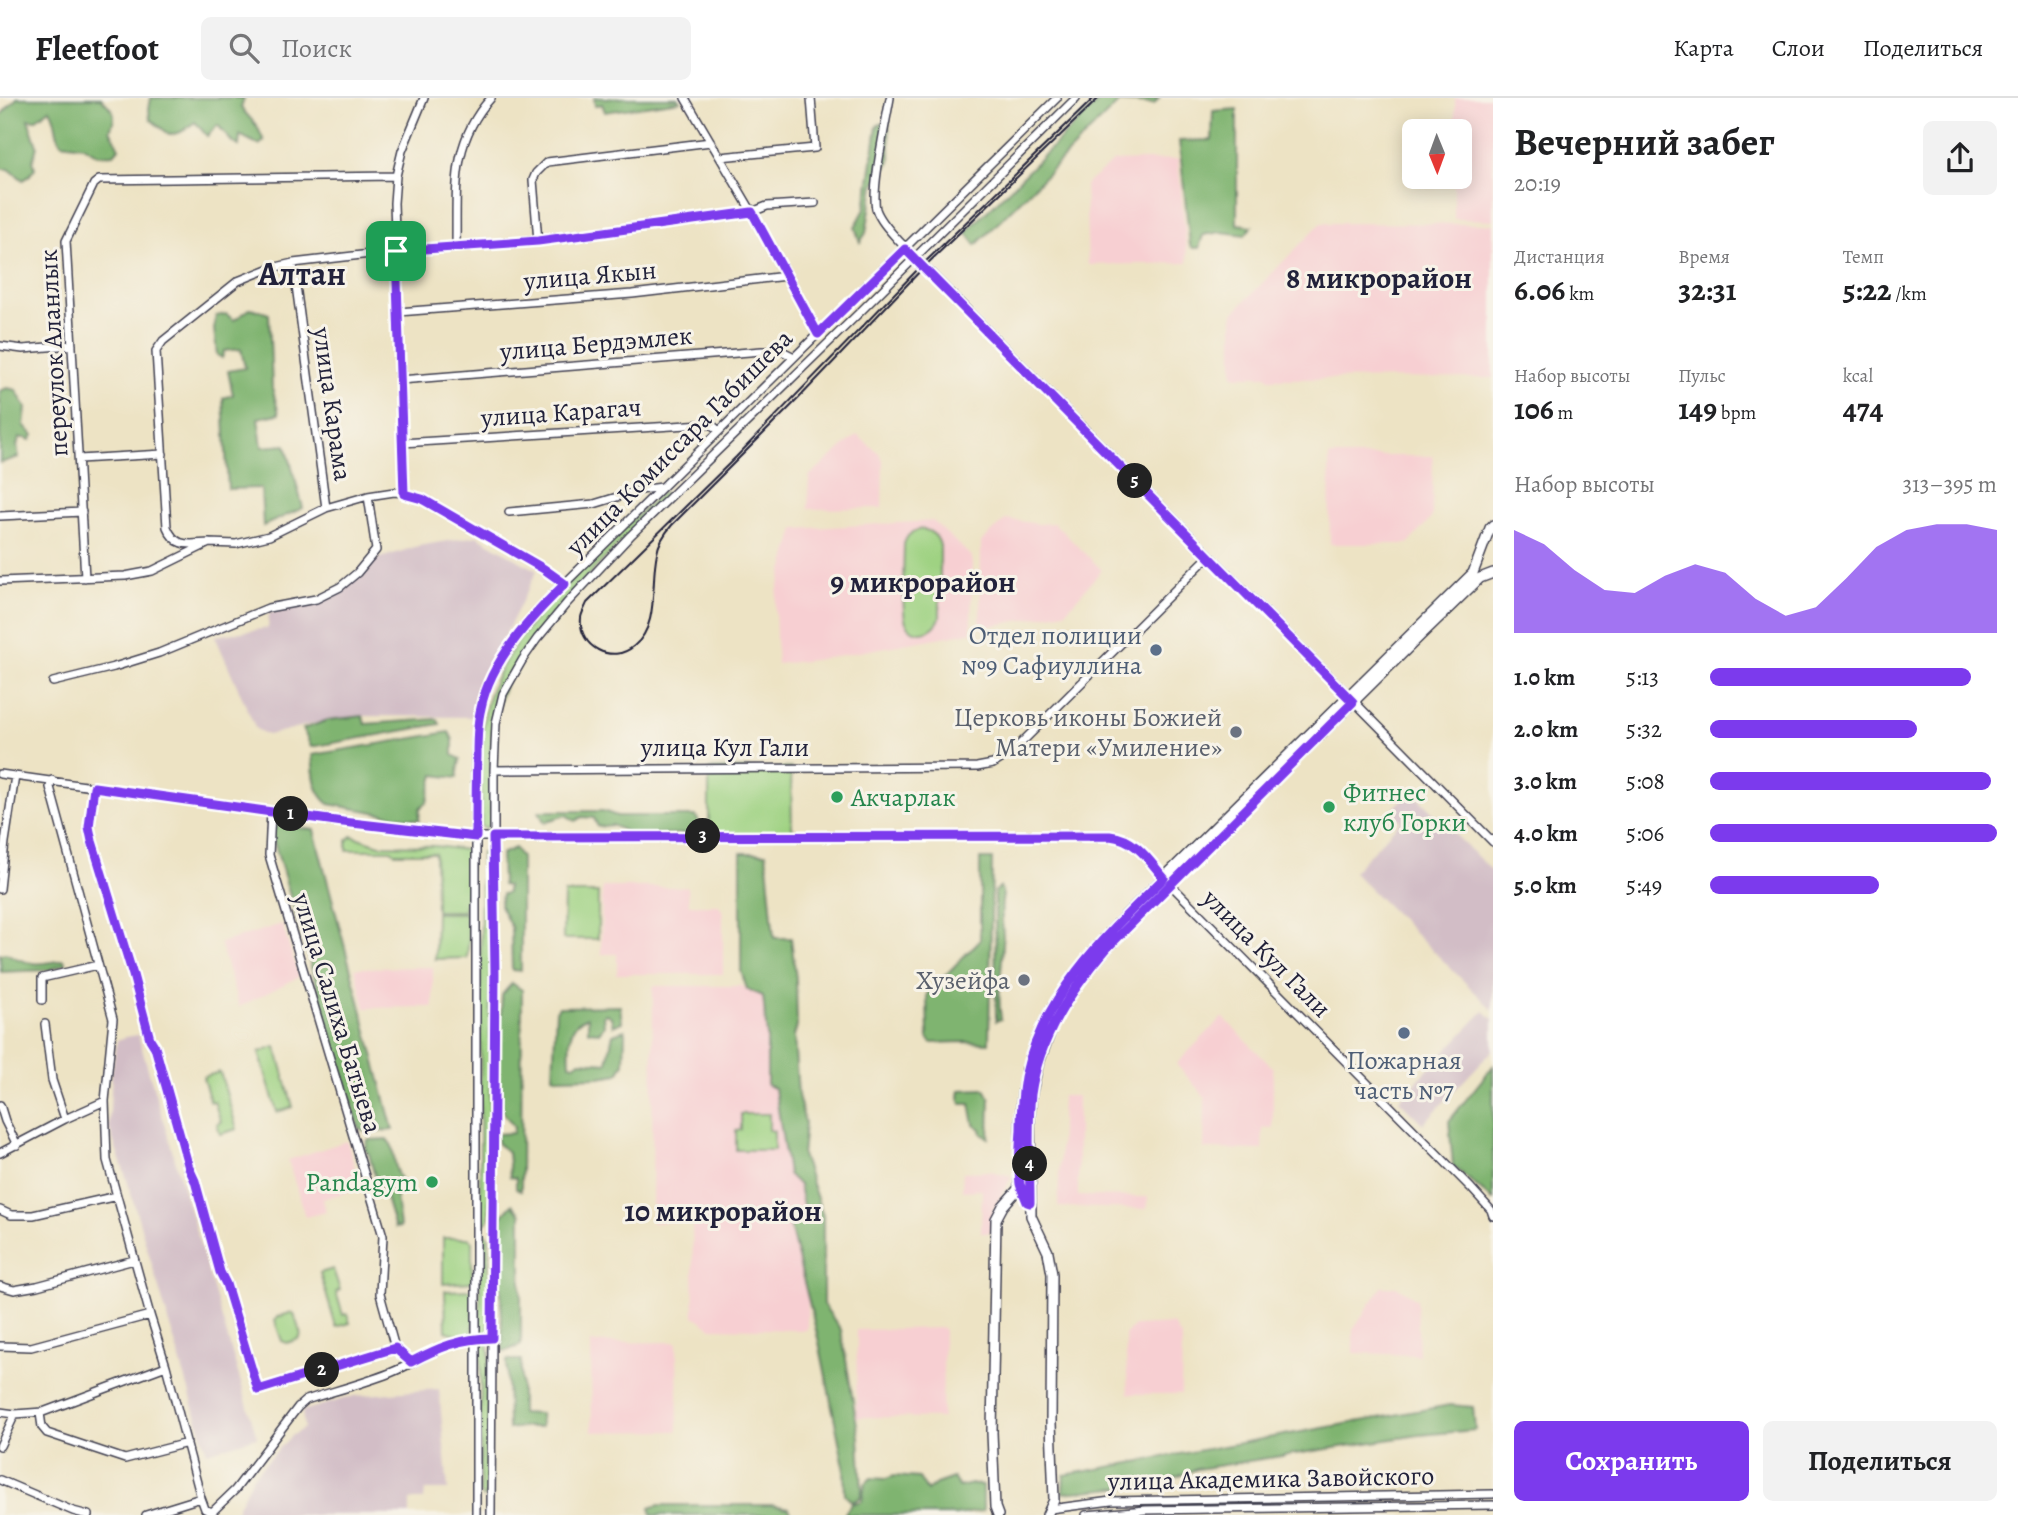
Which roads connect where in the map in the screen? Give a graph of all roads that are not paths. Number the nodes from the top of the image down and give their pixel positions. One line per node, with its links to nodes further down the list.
1 (424, 98): 10 (street)
2 (491, 98): 14 (street)
3 (685, 98): 8 (street)
4 (811, 98): 9 (street)
5 (890, 98): 15 (street)
6 (1057, 98): 15 (street, улица Комиссара Габишева)
7 (1076, 98): 17 (street, улица Комиссара Габишева)
8 (711, 142): 9 (street); 13 (street)
9 (720, 157): 12 (street)
10 (396, 176): 16 (street); 22 (street, переулок Аланлык)
11 (815, 203): 12 (street)
12 (752, 212): 13 (street); 19 (street)
13 (538, 241): 14 (street)
14 (456, 247): 16 (street)
15 (905, 249): 17 (street); 21 (street, улица Комиссара Габишева)
16 (396, 251): 18 (street); 20 (street)
17 (915, 258): 33 (street, улица Комиссара Габишева); 40 (street)
18 (292, 263): 28 (street); 34 (street, улица Карама)
19 (786, 276): 20 (street, улица Якын); 21 (street)
20 (398, 312): 25 (street)
21 (818, 334): 24 (street, улица Комиссара Габишева)
22 (72, 345): 23 (street); 29 (street, переулок Аланлык)
23 (0, 346)
24 (794, 357): 25 (street, улица Бердэмлек); 26 (street, улица Комиссара Габишева)
25 (400, 380): 27 (street)
26 (719, 431): 27 (street, улица Карагач); 30 (street, улица Комиссара Габишева)
27 (402, 443): 31 (street)
28 (163, 454): 29 (street); 39 (street)
29 (79, 459): 35 (street, переулок Аланлык)
30 (663, 487): 33 (street); 36 (street); 44 (street, улица Комиссара Габишева)
31 (404, 494): 32 (street); 44 (street)
32 (368, 496): 34 (street); 45 (street)
33 (671, 496): 47 (street, улица Комиссара Габишева)
34 (326, 508): 39 (street)
35 (82, 512): 37 (street); 42 (street, переулок Аланлык)
36 (509, 512)
37 (0, 516)
38 (1493, 525): 46 (main road)
39 (209, 543): 42 (street)
40 (1209, 556): 46 (street); 47 (street, улица Кул Гали)
41 (1493, 573): 46 (main road)
42 (85, 578): 43 (street)
43 (0, 581)
44 (565, 584): 53 (street, улица Комиссара Габишева)
45 (53, 682)
46 (1350, 699): 55 (street); 56 (main road)
47 (494, 770): 54 (street, улица Комиссара Габишева)
48 (0, 774): 49 (street, улица Кул Гали)
49 (15, 776): 50 (street, улица Кул Гали); 57 (street)
50 (52, 780): 51 (street, улица Кул Гали); 58 (street)
51 (94, 787): 52 (street, улица Кул Гали); 79 (street)
52 (271, 811): 53 (street, улица Кул Гали); 79 (street, улица Салиха Батыева)
53 (476, 837): 54 (street, улица Кул Гали); 71 (street, улица Комиссара Габишева)
54 (493, 837): 56 (street, улица Кул Гали); 72 (street, улица Комиссара Габишева)
55 (1493, 842)
56 (1167, 881): 66 (main road); 68 (main road); 70 (street, улица Кул Гали)
57 (0, 889)
58 (98, 965): 59 (street); 61 (street)
59 (42, 1000)
60 (45, 1024): 63 (street)
61 (105, 1101): 63 (street); 67 (street)
62 (0, 1105): 64 (street)
63 (65, 1119): 64 (street)
64 (17, 1145): 65 (street)
65 (0, 1153)
66 (1020, 1187): 68 (main road); 101 (main road)
67 (117, 1196): 69 (street); 73 (street)
68 (1030, 1203): 94 (main road)
69 (0, 1210)
70 (1493, 1216)
71 (476, 1229): 72 (street); 76 (street, улица Комиссара Габишева)
72 (493, 1229): 77 (street, улица Комиссара Габишева)
73 (134, 1260): 74 (street); 75 (street)
74 (0, 1286)
75 (150, 1315): 78 (street); 81 (street)
76 (475, 1338): 77 (street); 80 (street); 91 (street, улица Комиссара Габишева)
77 (492, 1338): 92 (street, улица Комиссара Габишева)
78 (0, 1346)
79 (395, 1348): 80 (street)
80 (411, 1362): 95 (street)
81 (166, 1366): 83 (street); 85 (street)
82 (0, 1412): 84 (street)
83 (40, 1413): 84 (street); 85 (street)
84 (15, 1414): 86 (street)
85 (187, 1443): 89 (street)
86 (0, 1446)
87 (0, 1480): 97 (street)
88 (1493, 1494): 90 (street, улица Академика Завойского)
89 (201, 1498): 95 (street); 98 (street)
90 (1107, 1501): 94 (street, улица Академика Завойского); 96 (street)
91 (476, 1502): 92 (street); 99 (street, улица Комиссара Габишева)
92 (491, 1502): 100 (street, улица Комиссара Габишева)
93 (1493, 1504): 96 (street, улица Академика Завойского)
94 (1049, 1512)
95 (211, 1513)
96 (1106, 1513): 102 (street, улица Академика Завойского)
97 (88, 1515)
98 (146, 1515)
99 (476, 1515)
100 (491, 1515)
101 (998, 1515)
102 (1086, 1515)

